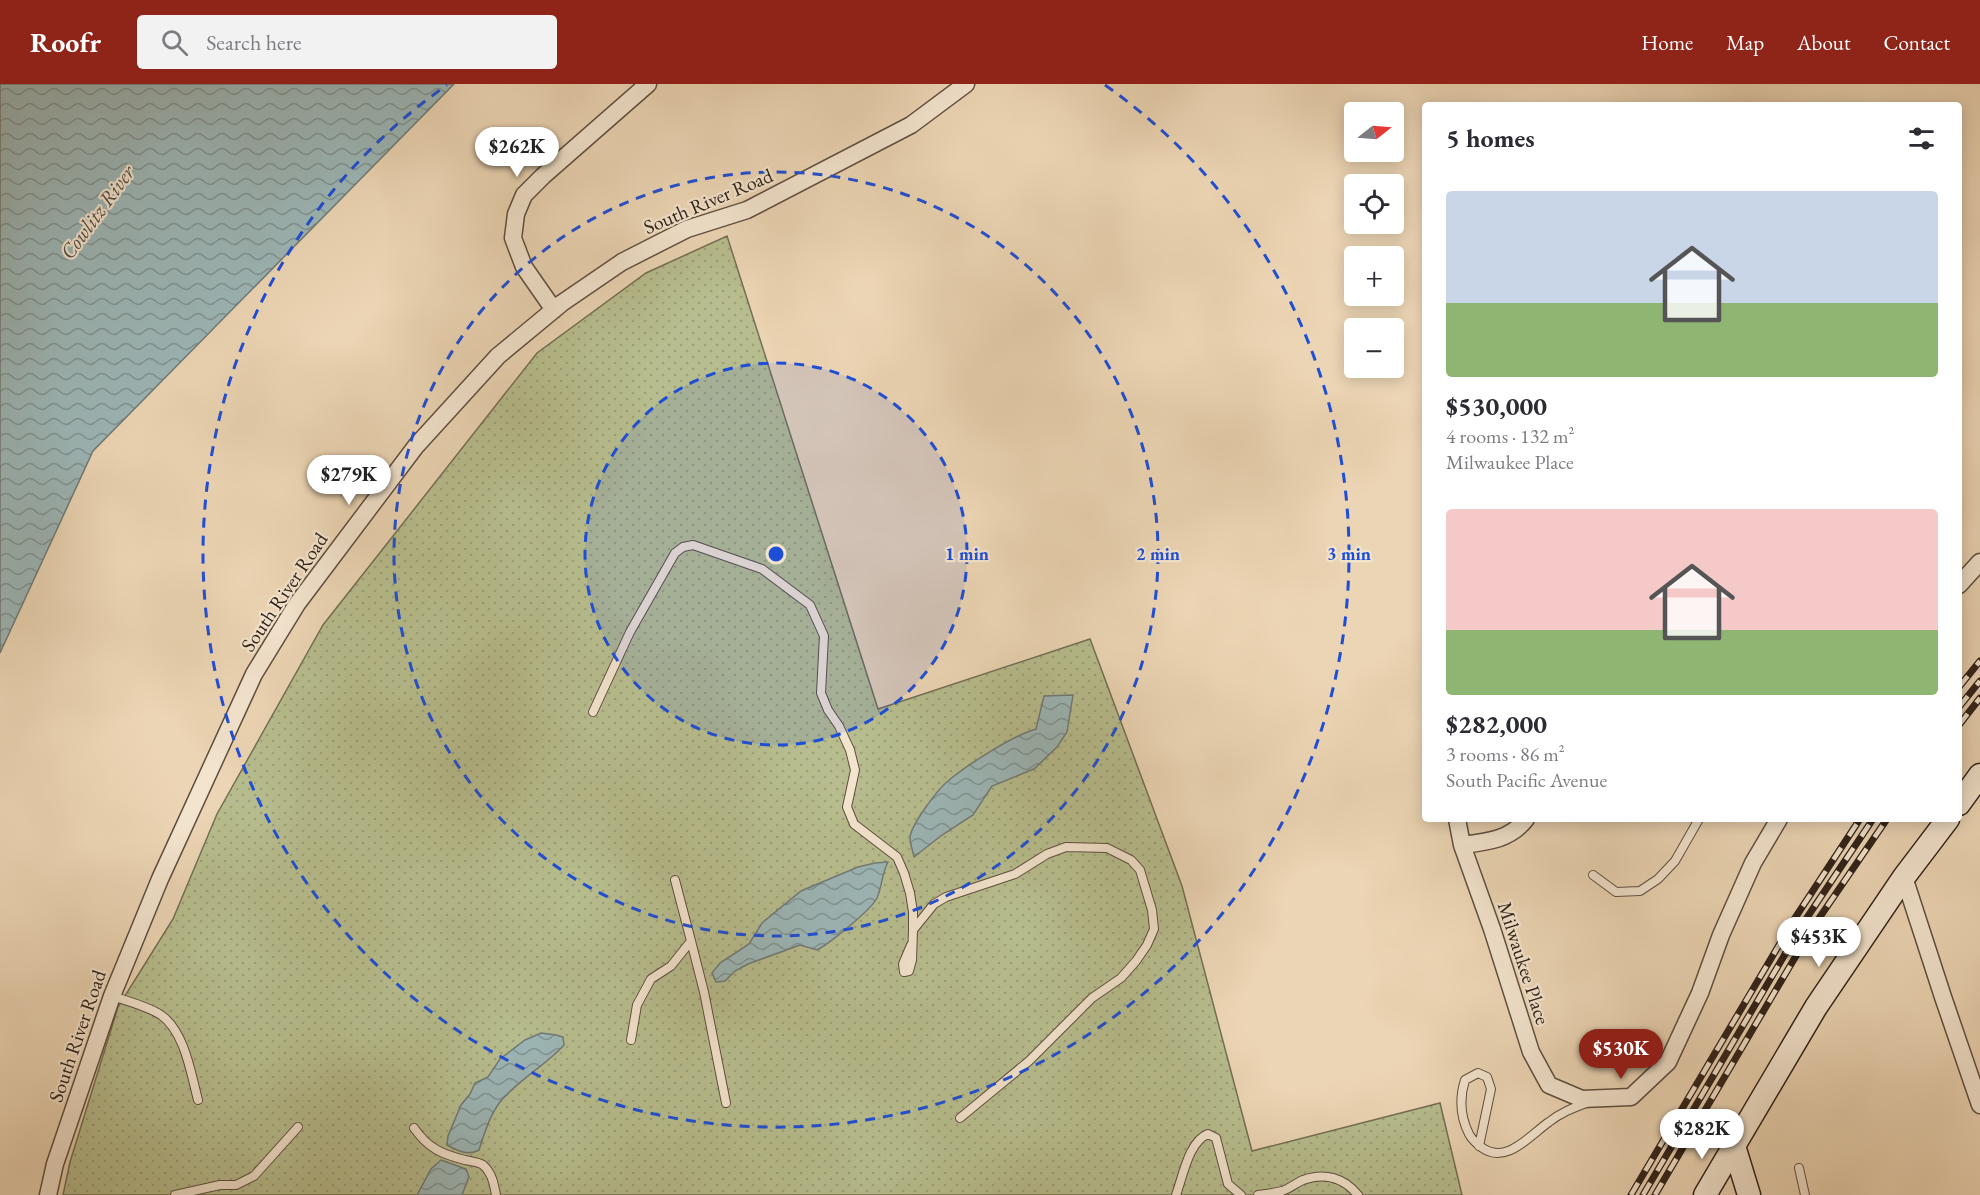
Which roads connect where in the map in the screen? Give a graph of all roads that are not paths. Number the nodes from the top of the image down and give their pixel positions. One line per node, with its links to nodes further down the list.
1 (648, 84): 3 (street)
2 (966, 84): 3 (street, South River Road)
3 (554, 310): 21 (street, South River Road)
4 (1980, 562): 5 (street)
5 (1962, 582)
6 (593, 712): 18 (lane)
7 (1980, 775): 8 (street)
8 (1962, 800)
9 (1458, 822): 14 (street, Milwaukee Place)
10 (1524, 822): 14 (street)
11 (1697, 822): 15 (lane)
12 (1777, 822): 23 (street, Milwaukee Place)
13 (1946, 822): 16 (street)
14 (1462, 845): 23 (street, Milwaukee Place)
15 (1593, 874)
16 (1904, 878): 26 (street); 31 (street)
17 (675, 880): 19 (lane)
18 (913, 930): 20 (lane); 27 (lane)
19 (691, 940): 22 (lane); 25 (lane)
20 (911, 945)
21 (112, 996): 24 (lane); 33 (street, South River Road)
22 (631, 1040)
23 (1598, 1098): 30 (lane)
24 (198, 1100)
25 (726, 1103)
26 (1980, 1105)
27 (960, 1118)
28 (298, 1127): 34 (lane)
29 (414, 1128): 35 (lane)
30 (1479, 1146): 30 (lane)
31 (1734, 1146): 40 (street); 41 (street)
32 (1799, 1168): 42 (lane)
33 (48, 1195)
34 (175, 1195)
35 (496, 1195)
36 (1176, 1195): 37 (lane)
37 (1241, 1195)
38 (1258, 1195): 39 (lane)
39 (1358, 1195)
40 (1705, 1195)
41 (1749, 1195)
42 (1805, 1195)

